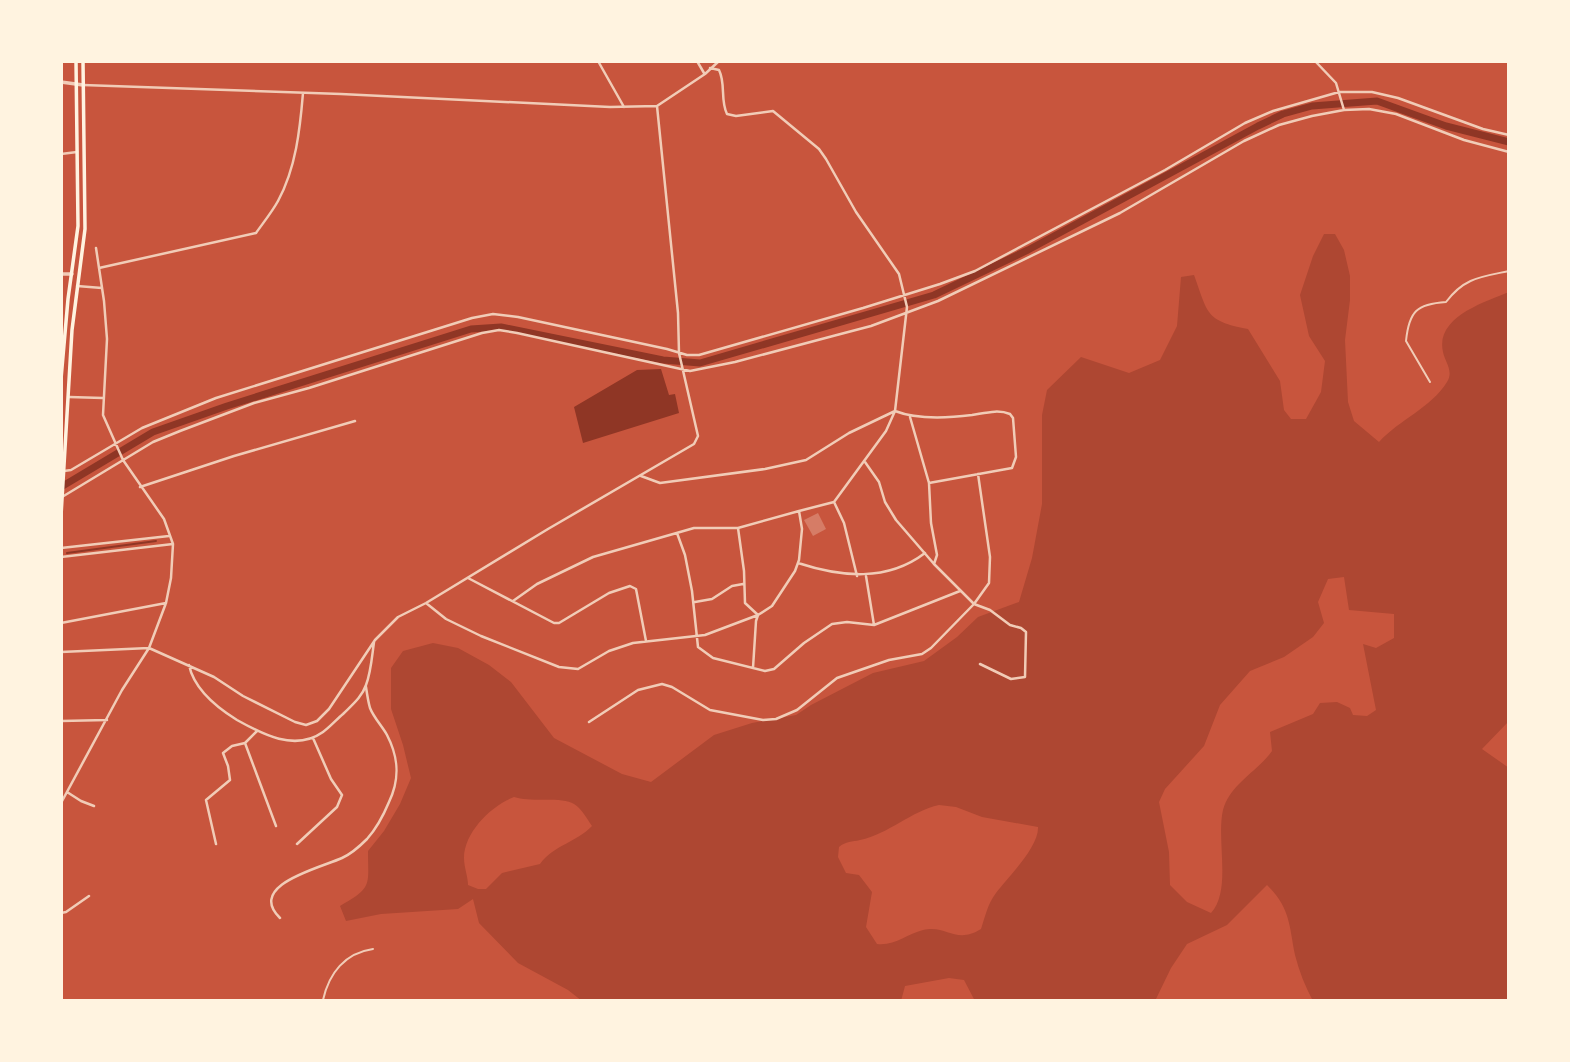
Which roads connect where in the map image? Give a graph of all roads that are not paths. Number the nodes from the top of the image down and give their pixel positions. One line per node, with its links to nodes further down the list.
1 (76, 61): 10 (main road)
2 (83, 61): 11 (main road)
3 (598, 61): 15 (street)
4 (697, 61): 8 (street)
5 (719, 61): 7 (street)
6 (1315, 61): 12 (street)
7 (710, 68): 8 (street); 28 (street)
8 (705, 74): 14 (street)
9 (61, 82): 10 (street)
10 (76, 83): 11 (street); 18 (main road)
11 (83, 85): 13 (street); 26 (main road)
12 (1339, 92): 16 (street); 17 (street); 28 (street)
13 (303, 93): 15 (street); 22 (street)
14 (657, 106): 15 (street); 30 (street)
15 (624, 107)
16 (1344, 110): 19 (street); 29 (street)
17 (1509, 135)
18 (77, 152): 20 (street); 25 (main road)
19 (1509, 152)
20 (61, 154)
21 (96, 248): 22 (street)
22 (99, 268): 27 (street)
23 (1509, 271): 33 (lane)
24 (61, 274): 25 (street)
25 (72, 274): 32 (main road)
26 (77, 286): 27 (street); 34 (main road)
27 (103, 288): 35 (street)
28 (906, 296): 29 (street); 30 (street)
29 (906, 313): 31 (street); 36 (street)
30 (680, 354): 31 (street); 39 (street)
31 (683, 369): 40 (street); 44 (street)
32 (61, 379)
33 (1430, 382)
34 (69, 397): 35 (street); 42 (main road)
35 (103, 398): 39 (street)
36 (895, 411): 37 (street); 41 (street); 44 (street)
37 (909, 416): 43 (street); 45 (street)
38 (355, 421): 46 (street)
39 (117, 446): 40 (street); 42 (street)
40 (122, 459): 46 (street); 47 (street)
41 (865, 462): 48 (street); 56 (street)
42 (64, 471): 47 (main road)
43 (978, 474): 45 (street); 69 (street)
44 (640, 476): 62 (street)
45 (929, 483): 59 (street)
46 (140, 487): 53 (street)
47 (62, 495): 50 (main road)
48 (834, 502): 49 (street); 60 (street)
49 (799, 511): 51 (street); 58 (street)
50 (61, 516)
51 (738, 528): 52 (street); 63 (street)
52 (677, 533): 65 (street); 66 (street)
53 (169, 536): 54 (street); 55 (street)
54 (173, 544): 57 (street); 67 (street)
55 (61, 548)
56 (925, 553): 59 (street); 61 (street)
57 (61, 557)
58 (798, 563): 60 (street); 70 (street)
59 (934, 564): 64 (street)
60 (857, 576): 61 (street)
61 (866, 576): 72 (street)
62 (467, 578): 65 (street); 68 (street)
63 (743, 584): 66 (street); 70 (street)
64 (960, 591): 69 (street); 72 (street)
65 (513, 601): 75 (street)
66 (694, 602): 73 (street)
67 (166, 603): 71 (street); 76 (street)
68 (426, 603): 74 (street); 75 (street)
69 (974, 604): 79 (street); 84 (street)
70 (758, 615): 73 (street); 80 (street)
71 (61, 623)
72 (874, 625): 80 (street)
73 (695, 636): 75 (street); 80 (street)
74 (375, 640): 78 (street); 81 (street)
75 (646, 641)
76 (149, 648): 77 (street); 78 (street); 82 (street)
77 (61, 652)
78 (189, 664): 85 (street)
79 (980, 664)
80 (753, 668)
81 (366, 687): 86 (street); 96 (street)
82 (107, 720): 83 (street); 88 (street)
83 (61, 721)
84 (589, 722)
85 (257, 731): 86 (street); 87 (street)
86 (313, 738): 93 (street)
87 (245, 743): 91 (street); 92 (street)
88 (67, 792): 89 (street); 90 (street)
89 (61, 803)
90 (94, 806)
91 (276, 826)
92 (216, 844)
93 (297, 844)
94 (89, 896): 95 (street)
95 (61, 913)
96 (280, 918)
97 (373, 949): 98 (lane)
98 (323, 1001)

